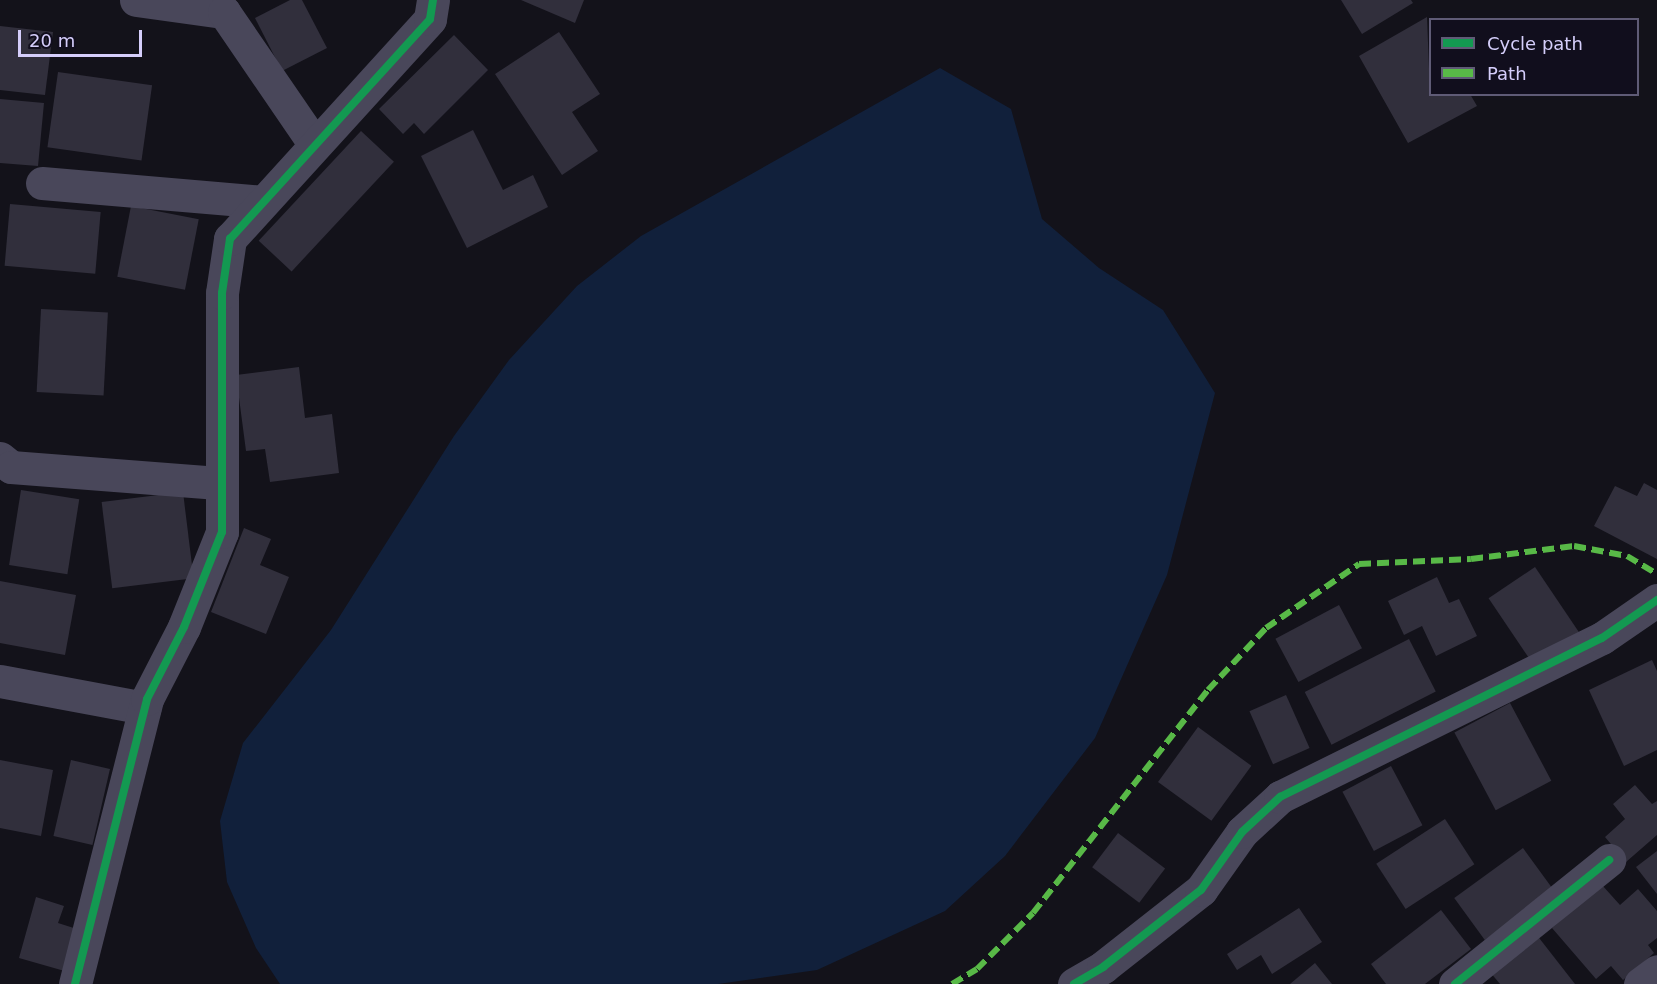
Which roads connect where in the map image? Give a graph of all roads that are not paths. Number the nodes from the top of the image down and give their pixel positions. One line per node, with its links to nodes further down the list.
1 (136, 0): 3 (street)
2 (433, 0): 3 (street)
3 (315, 145): 5 (street)
4 (42, 183): 5 (street)
5 (263, 202): 7 (street)
6 (0, 458): 7 (street)
7 (221, 483): 10 (street)
8 (1657, 600): 14 (street)
9 (0, 681): 10 (street)
10 (144, 708): 13 (street)
11 (1609, 860): 15 (street)
12 (1657, 970): 16 (street)
13 (84, 981)
14 (1074, 984)
15 (1455, 984)
16 (1640, 984)

